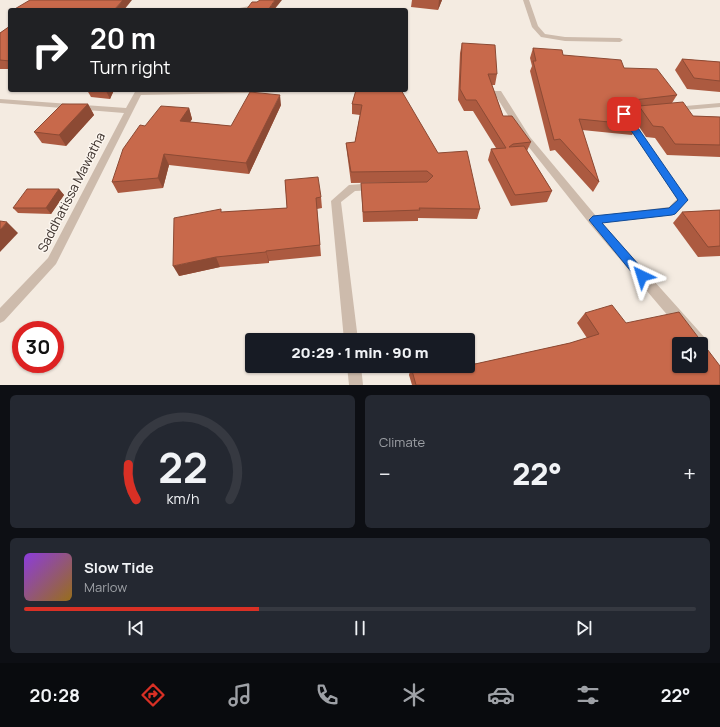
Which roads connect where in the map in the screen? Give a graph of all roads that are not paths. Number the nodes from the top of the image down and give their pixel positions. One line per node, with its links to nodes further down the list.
1 (268, 0): 3 (street)
2 (526, 0): 4 (street)
3 (248, 8)
4 (620, 40)
5 (139, 92): 9 (street, Saddhatissa Mawatha)
6 (498, 93): 11 (street)
7 (0, 101): 9 (street)
8 (720, 105): 11 (street)
9 (129, 111): 12 (street, Saddhatissa Mawatha)
10 (385, 187): 13 (street)
11 (593, 220): 14 (street)
12 (0, 317)
13 (350, 333)
14 (695, 337)
15 (708, 353): 16 (street)
16 (710, 355)
17 (355, 373): 18 (street)
18 (356, 385)

